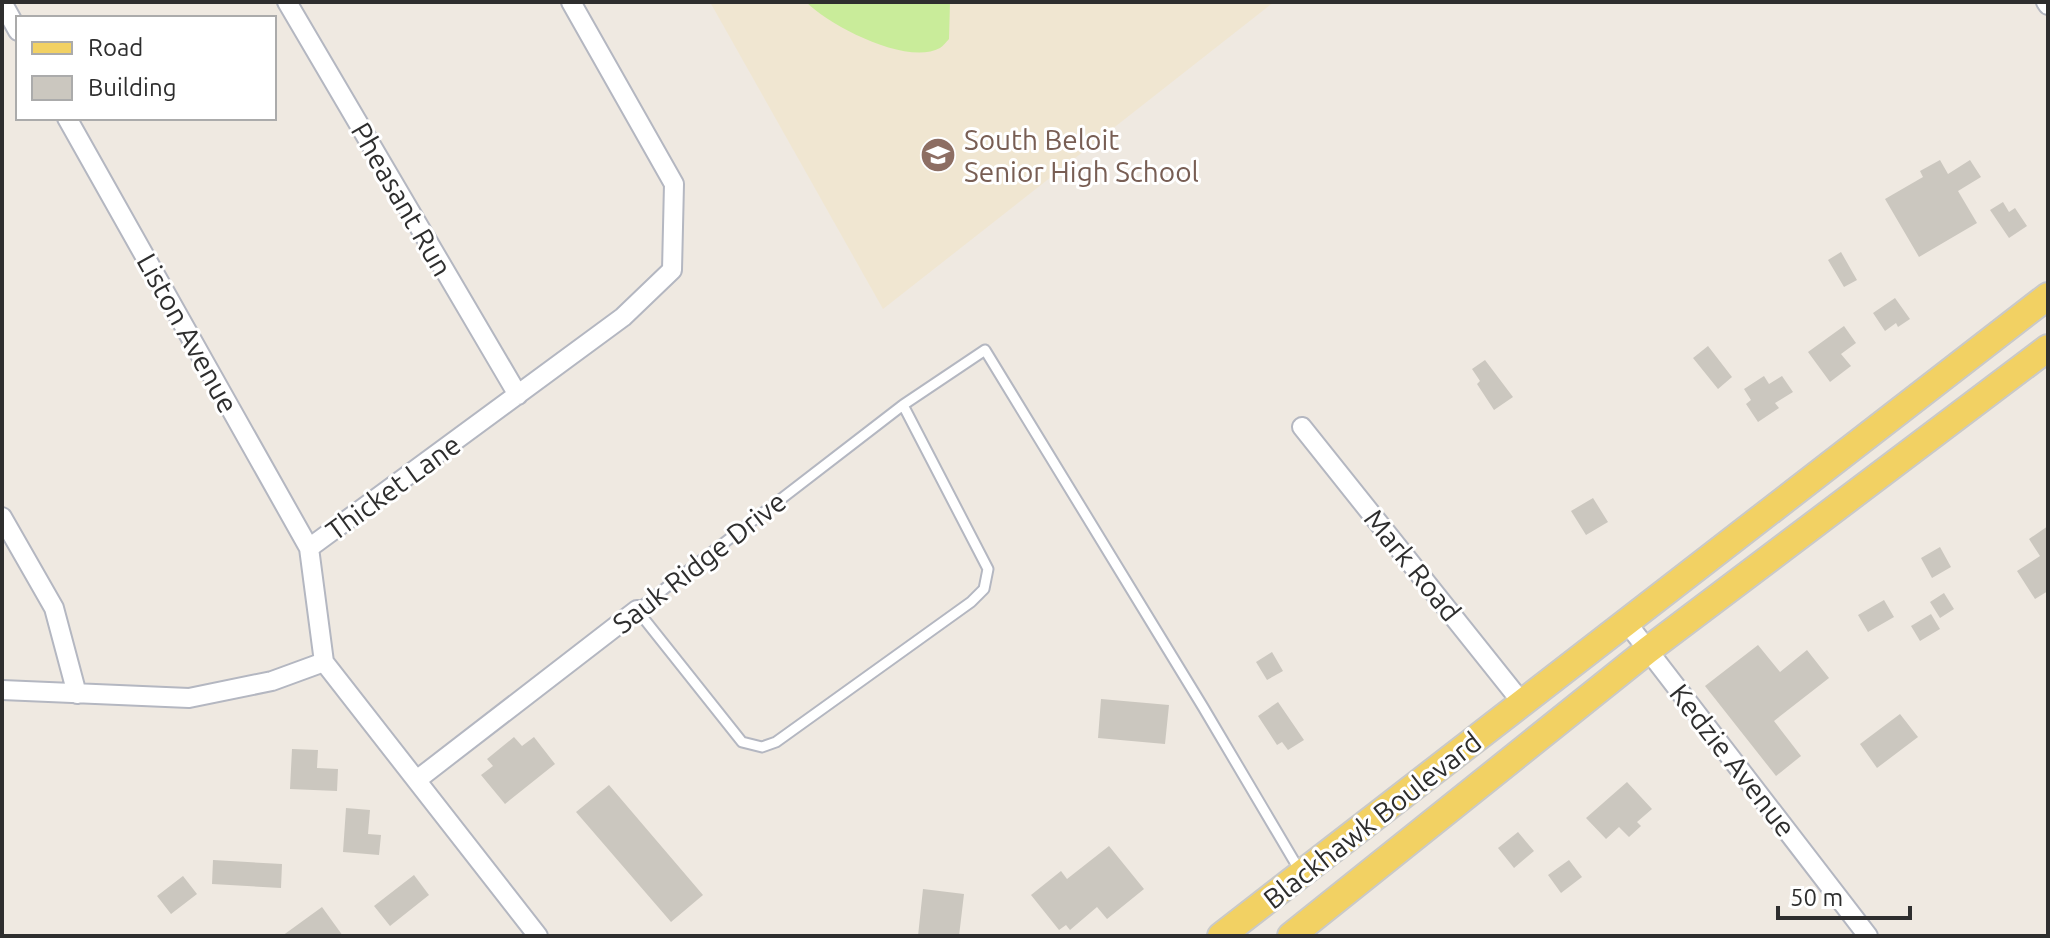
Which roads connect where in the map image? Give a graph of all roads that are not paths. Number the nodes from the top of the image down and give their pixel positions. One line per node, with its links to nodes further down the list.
1 (2, 2): 4 (street)
2 (287, 2): 8 (street, Pheasant Run)
3 (571, 2): 8 (street, Thicket Lane)
4 (16, 27)
5 (68, 120): 12 (street, Liston Avenue)
6 (2048, 296): 14 (main road, Blackhawk Boulevard)
7 (2048, 348): 15 (main road, Blackhawk Boulevard)
8 (518, 395): 12 (street, Thicket Lane)
9 (903, 405): 13 (lane, Sauk Ridge Drive); 13 (lane); 21 (lane, Sauk Ridge Drive)
10 (1302, 427): 19 (street, Mark Road)
11 (2, 517): 18 (street)
12 (309, 548): 16 (street, Thicket Lane)
13 (637, 610): 20 (street, Sauk Ridge Drive)
14 (1627, 623): 15 (street, Kedzie Avenue); 19 (main road, Blackhawk Boulevard)
15 (1648, 650): 24 (main road, Blackhawk Boulevard); 25 (street, Kedzie Avenue)
16 (324, 662): 18 (street); 20 (street)
17 (2, 690): 18 (street)
18 (77, 694)
19 (1523, 704): 21 (main road, Blackhawk Boulevard)
20 (418, 779): 22 (street)
21 (1301, 874): 23 (main road, Blackhawk Boulevard)
22 (538, 936)
23 (1221, 936)
24 (1291, 936)
25 (1868, 936)

